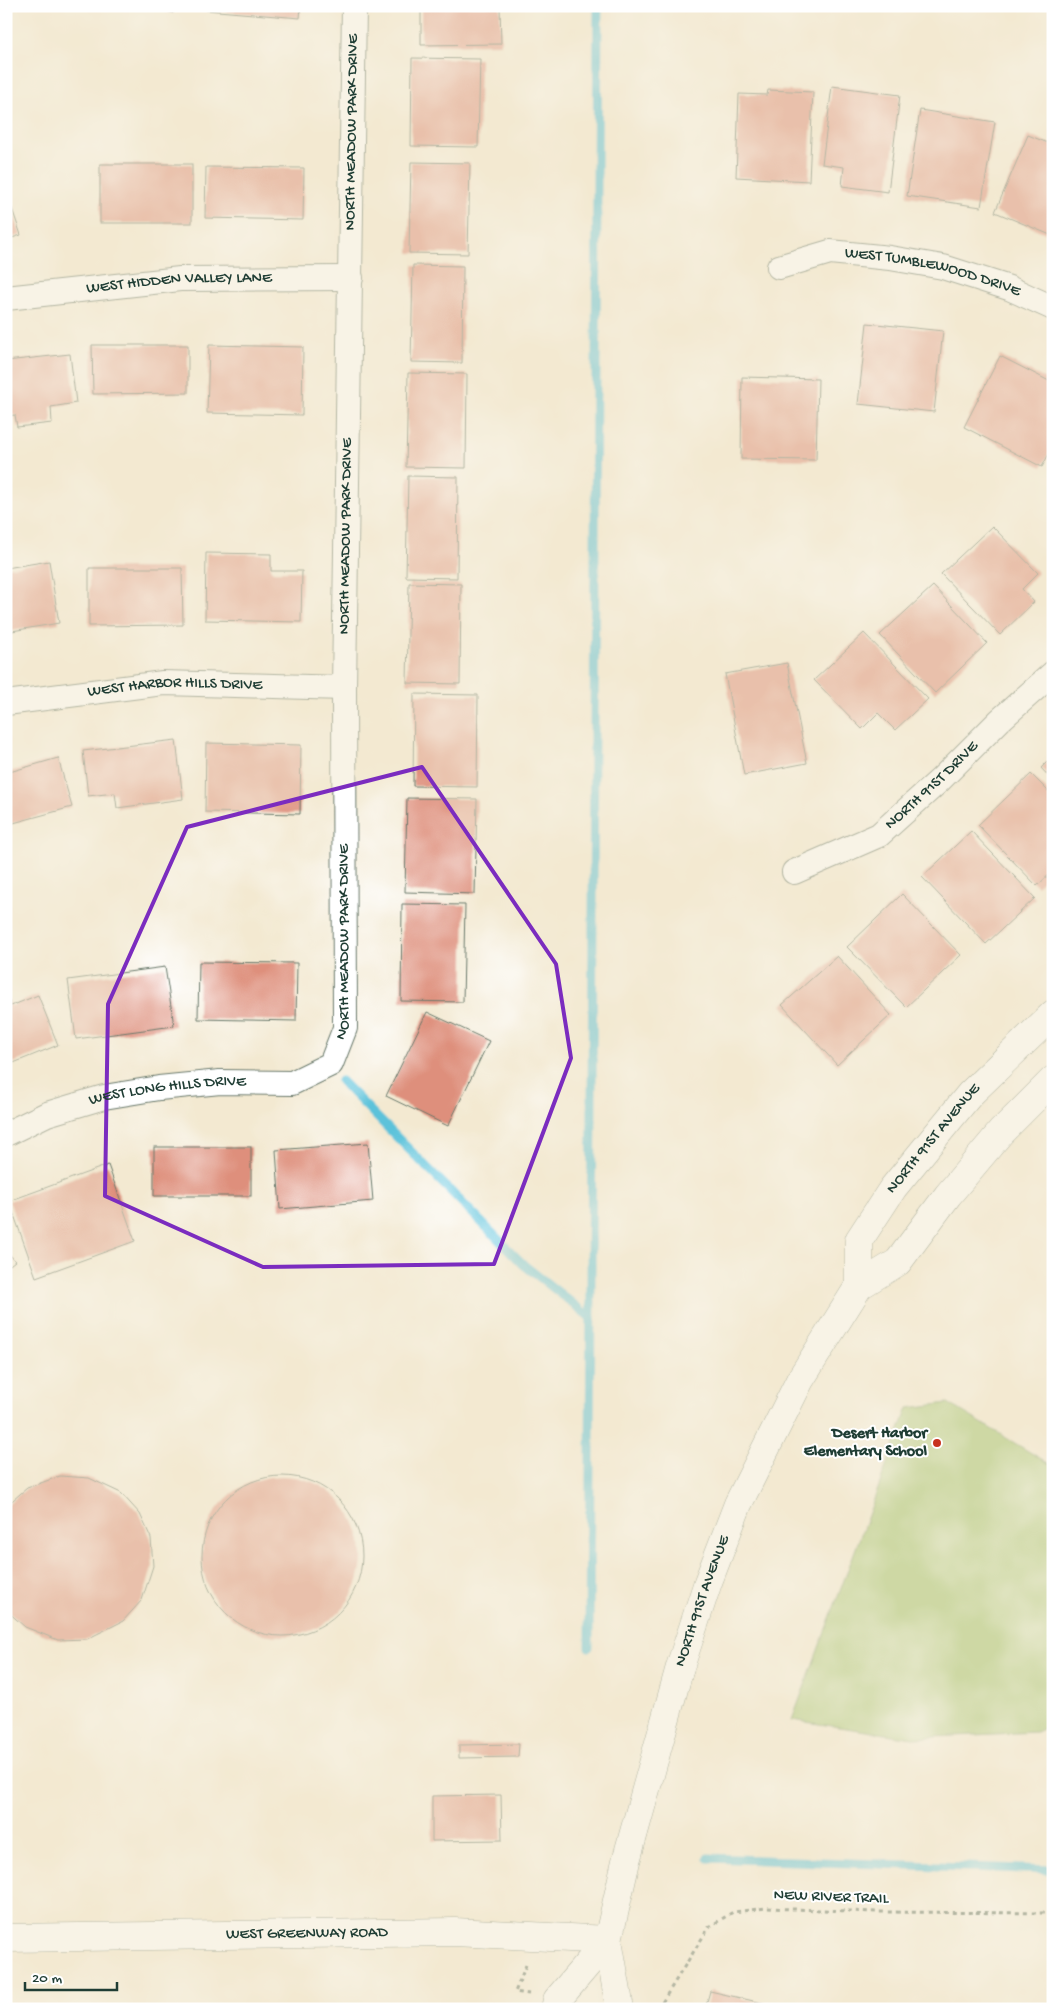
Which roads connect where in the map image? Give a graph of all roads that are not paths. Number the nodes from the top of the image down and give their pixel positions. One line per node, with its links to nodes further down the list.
1 (354, 6): 3 (street, NORTH MEADOW PARK DRIVE)
2 (779, 267): 5 (street, WEST TUMBLEWOOD DRIVE)
3 (351, 278): 4 (street, WEST HIDDEN VALLEY LANE); 7 (street, NORTH MEADOW PARK DRIVE)
4 (6, 298)
5 (1053, 308)
6 (1053, 673): 9 (street, NORTH 91ST DRIVE)
7 (344, 688): 8 (street, WEST HARBOR HILLS DRIVE); 11 (street, NORTH MEADOW PARK DRIVE)
8 (6, 703)
9 (794, 872)
10 (1053, 1014): 14 (main road, NORTH 91ST AVENUE)
11 (330, 1064): 13 (street, WEST LONG HILLS DRIVE)
12 (1053, 1080): 14 (main road, NORTH 91ST AVENUE)
13 (6, 1134)
14 (859, 1286): 16 (main road, NORTH 91ST AVENUE)
15 (6, 1938): 16 (main road, WEST GREENWAY ROAD)
16 (608, 1940): 17 (main road, NORTH 91ST AVENUE); 18 (main road, NORTH 91ST AVENUE)
17 (555, 2009)
18 (620, 2009)

